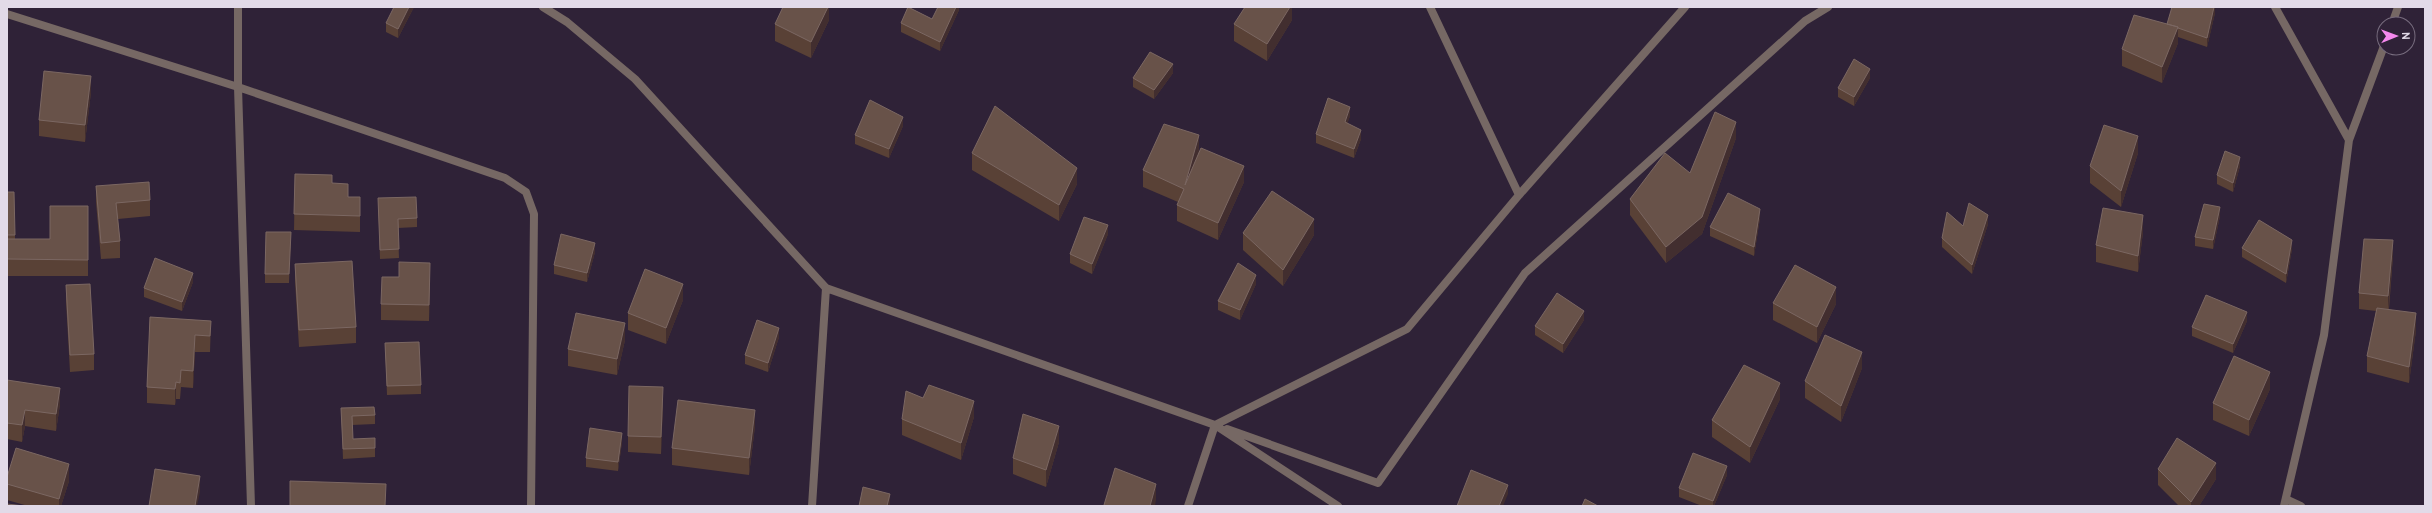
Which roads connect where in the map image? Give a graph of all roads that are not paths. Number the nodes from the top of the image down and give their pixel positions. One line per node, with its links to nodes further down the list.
1 (238, 7): 9 (street)
2 (543, 7): 12 (street)
3 (1430, 7): 11 (street)
4 (1685, 7): 11 (street)
5 (1828, 7): 13 (street)
6 (2275, 7): 10 (street)
7 (7, 14): 9 (street)
8 (2380, 56): 10 (street)
9 (238, 87): 15 (street); 16 (street)
10 (2349, 140): 14 (street)
11 (1519, 195): 13 (street)
12 (826, 288): 13 (street); 17 (street)
13 (1215, 425): 18 (street); 19 (street)
14 (2285, 503): 20 (street)
15 (251, 506)
16 (531, 506)
17 (812, 506)
18 (1188, 506)
19 (1338, 506)
20 (2301, 506)

